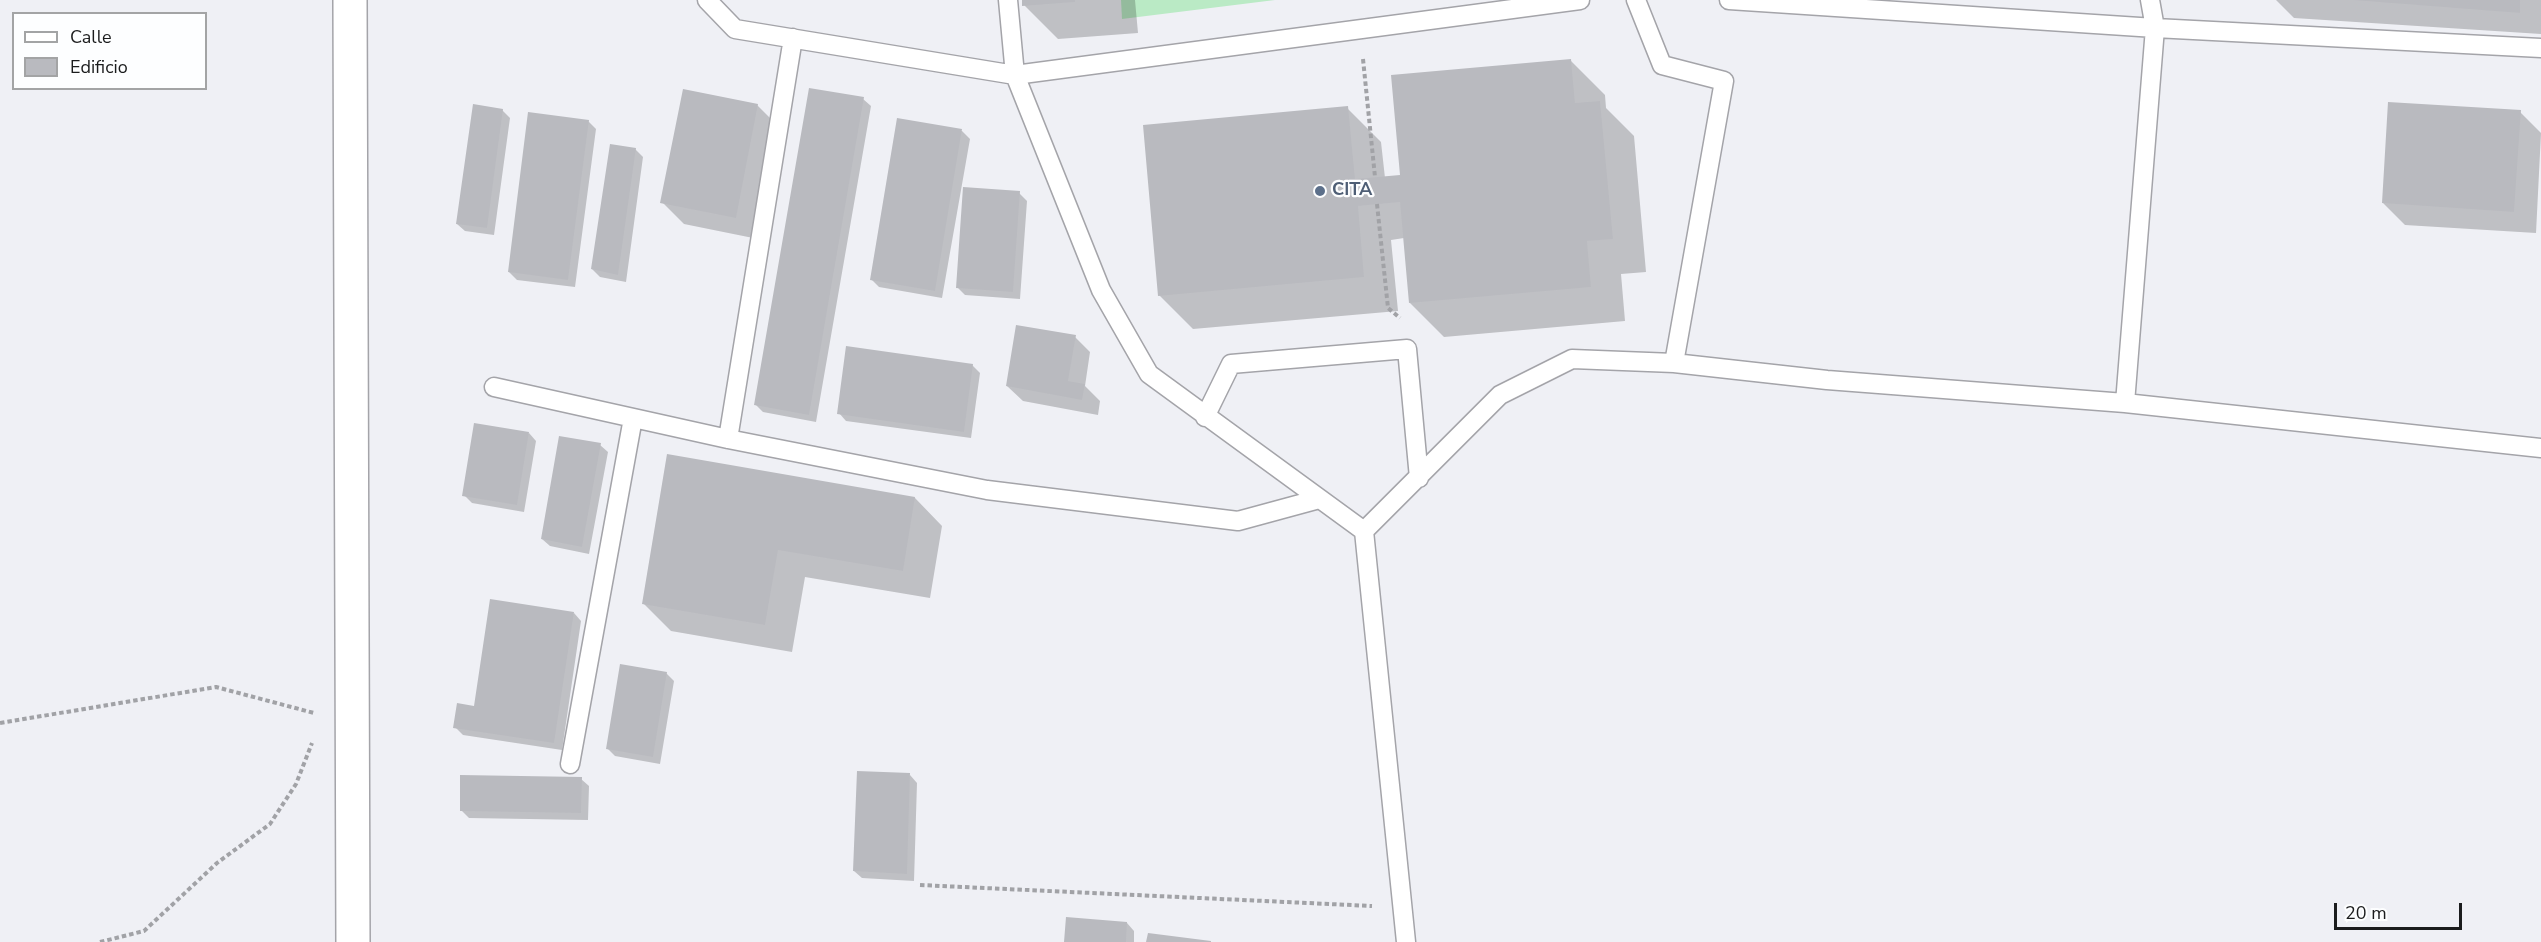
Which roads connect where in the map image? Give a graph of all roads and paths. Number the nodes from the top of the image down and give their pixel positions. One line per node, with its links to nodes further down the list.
1 (350, 0): 26 (street)
2 (707, 0): 10 (lane)
3 (1008, 0): 12 (lane)
4 (1580, 0): 9 (lane)
5 (1636, 0): 16 (lane)
6 (1729, 0): 8 (lane)
7 (2150, 0): 8 (lane)
8 (2155, 28): 11 (lane); 18 (lane)
9 (1360, 29): 12 (lane); 13 (path)
10 (793, 38): 12 (lane); 21 (lane)
11 (2541, 48)
12 (1015, 75): 19 (lane)
13 (1375, 177)
14 (1377, 204): 15 (path)
15 (1404, 321)
16 (1674, 363): 18 (lane); 23 (lane)
17 (494, 387): 20 (lane)
18 (2125, 403): 22 (lane)
19 (1205, 417): 23 (lane); 24 (lane)
20 (633, 418): 21 (lane); 28 (lane)
21 (728, 439): 24 (lane)
22 (2541, 448)
23 (1419, 478): 25 (lane)
24 (1319, 499): 25 (lane)
25 (1364, 531): 30 (lane)
26 (341, 722): 27 (path); 31 (path); 32 (street)
27 (0, 723)
28 (570, 764)
29 (920, 885): 30 (path)
30 (1403, 908): 33 (lane)
31 (100, 942)
32 (353, 942)
33 (1406, 942)

